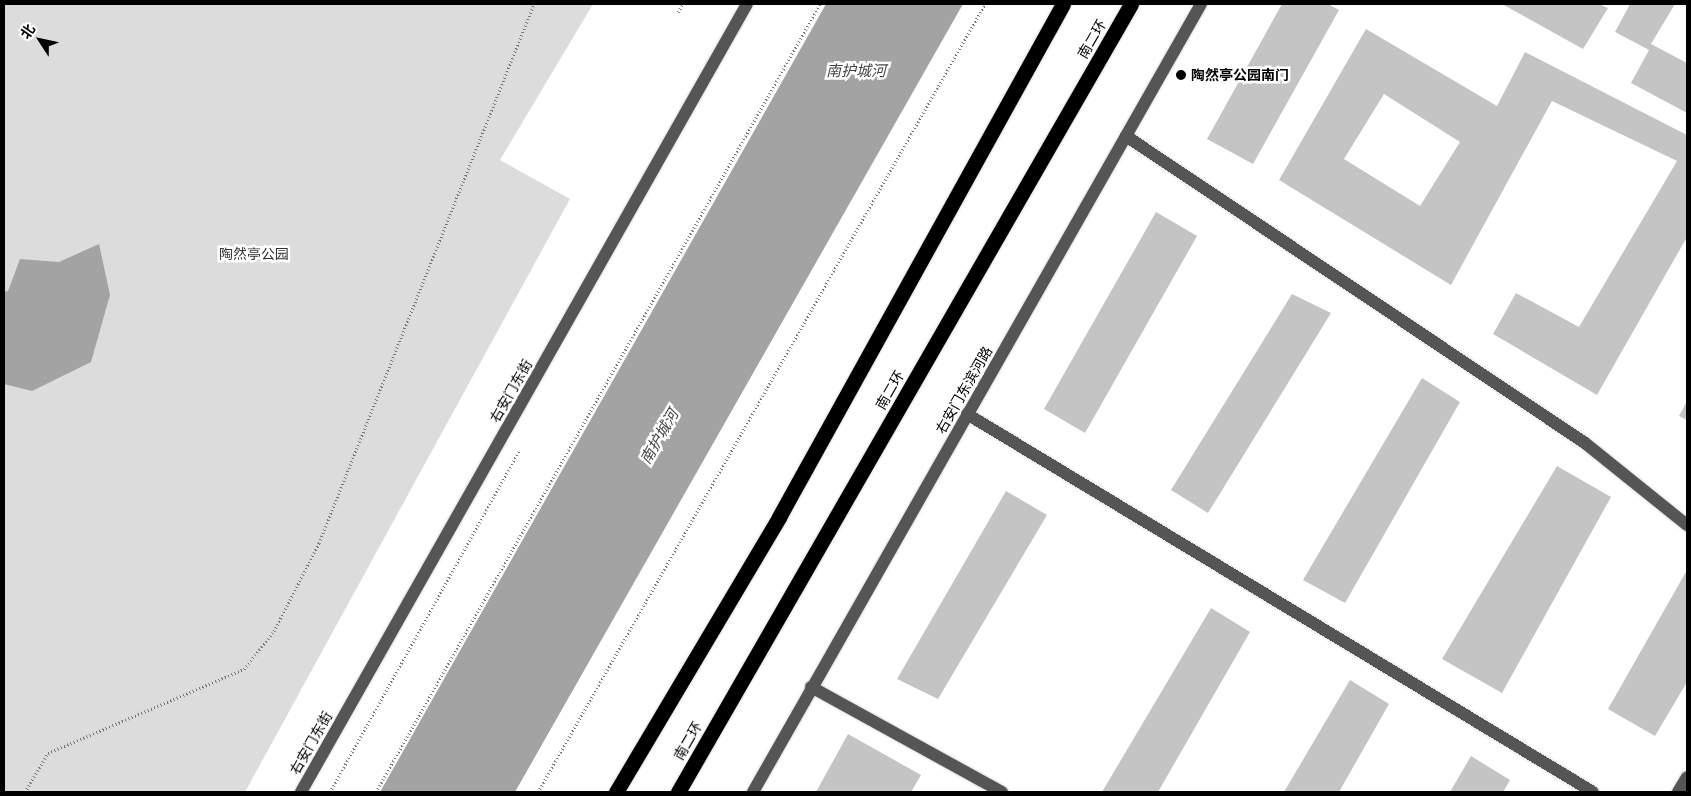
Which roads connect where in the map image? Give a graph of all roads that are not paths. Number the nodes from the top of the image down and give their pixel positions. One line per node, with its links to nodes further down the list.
1 (747, 4): 10 (street, 右安门东街)
2 (1063, 4): 11 (highway)
3 (1131, 4): 12 (highway, 南二环)
4 (1200, 4): 5 (street, 右安门东滨河路)
5 (1126, 136): 6 (street, 右安门东滨河路); 7 (street)
6 (968, 414): 8 (street, 右安门东滨河路); 15 (street)
7 (1687, 525)
8 (811, 687): 13 (street, 右安门东滨河路); 14 (street)
9 (1687, 777): 16 (street)
10 (301, 792)
11 (616, 792)
12 (678, 792)
13 (753, 792)
14 (1002, 792)
15 (1593, 792)
16 (1678, 792)

